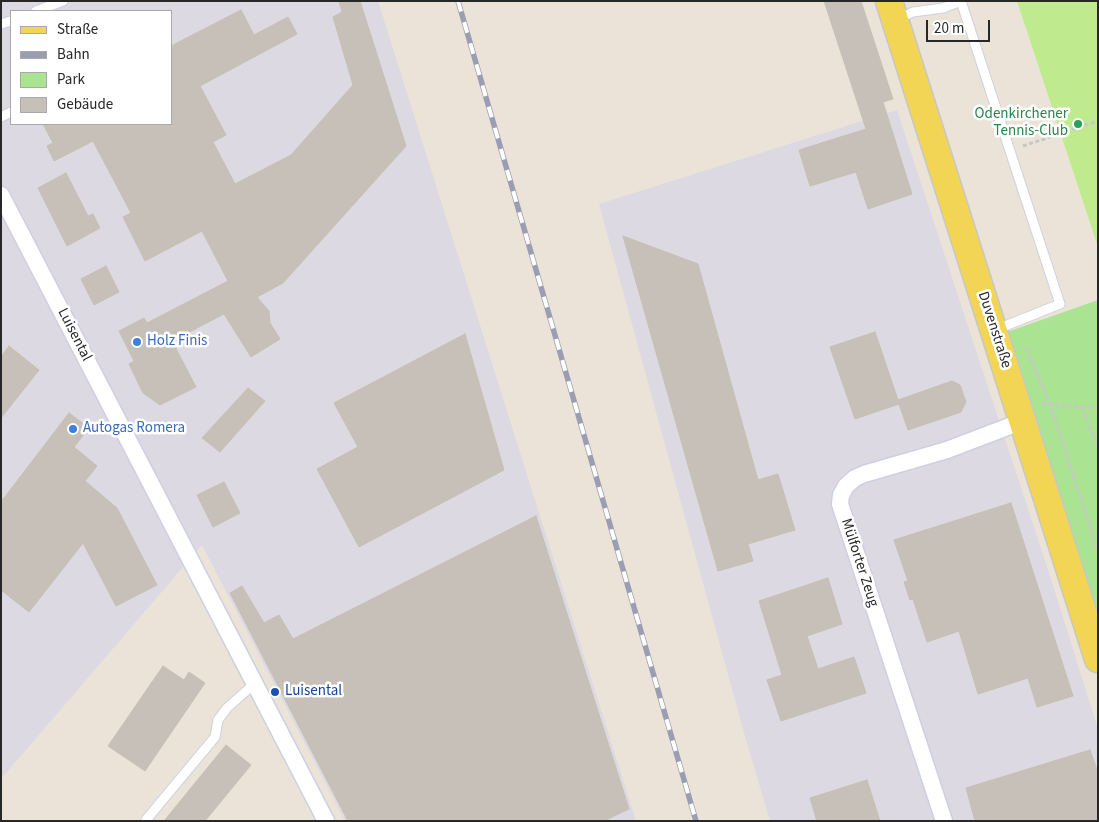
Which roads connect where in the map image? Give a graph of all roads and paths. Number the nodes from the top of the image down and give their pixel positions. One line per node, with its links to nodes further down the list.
1 (63, 1): 2 (lane)
2 (39, 10)
3 (892, 11): 5 (lane); 7 (main road, Duvenstraße)
4 (1098, 121): 5 (path)
5 (1010, 150): 7 (lane)
6 (1, 195): 13 (street, Luisental)
7 (995, 330): 10 (main road, Duvenstraße)
8 (1098, 407): 9 (path)
9 (1082, 408): 10 (path); 11 (path)
10 (1020, 411): 12 (main road, Duvenstraße); 16 (street, Mülforter Zeug)
11 (1098, 446)
12 (1098, 659)
13 (255, 683): 14 (lane); 15 (street, Luisental)
14 (146, 820)
15 (326, 821)
16 (944, 821)

